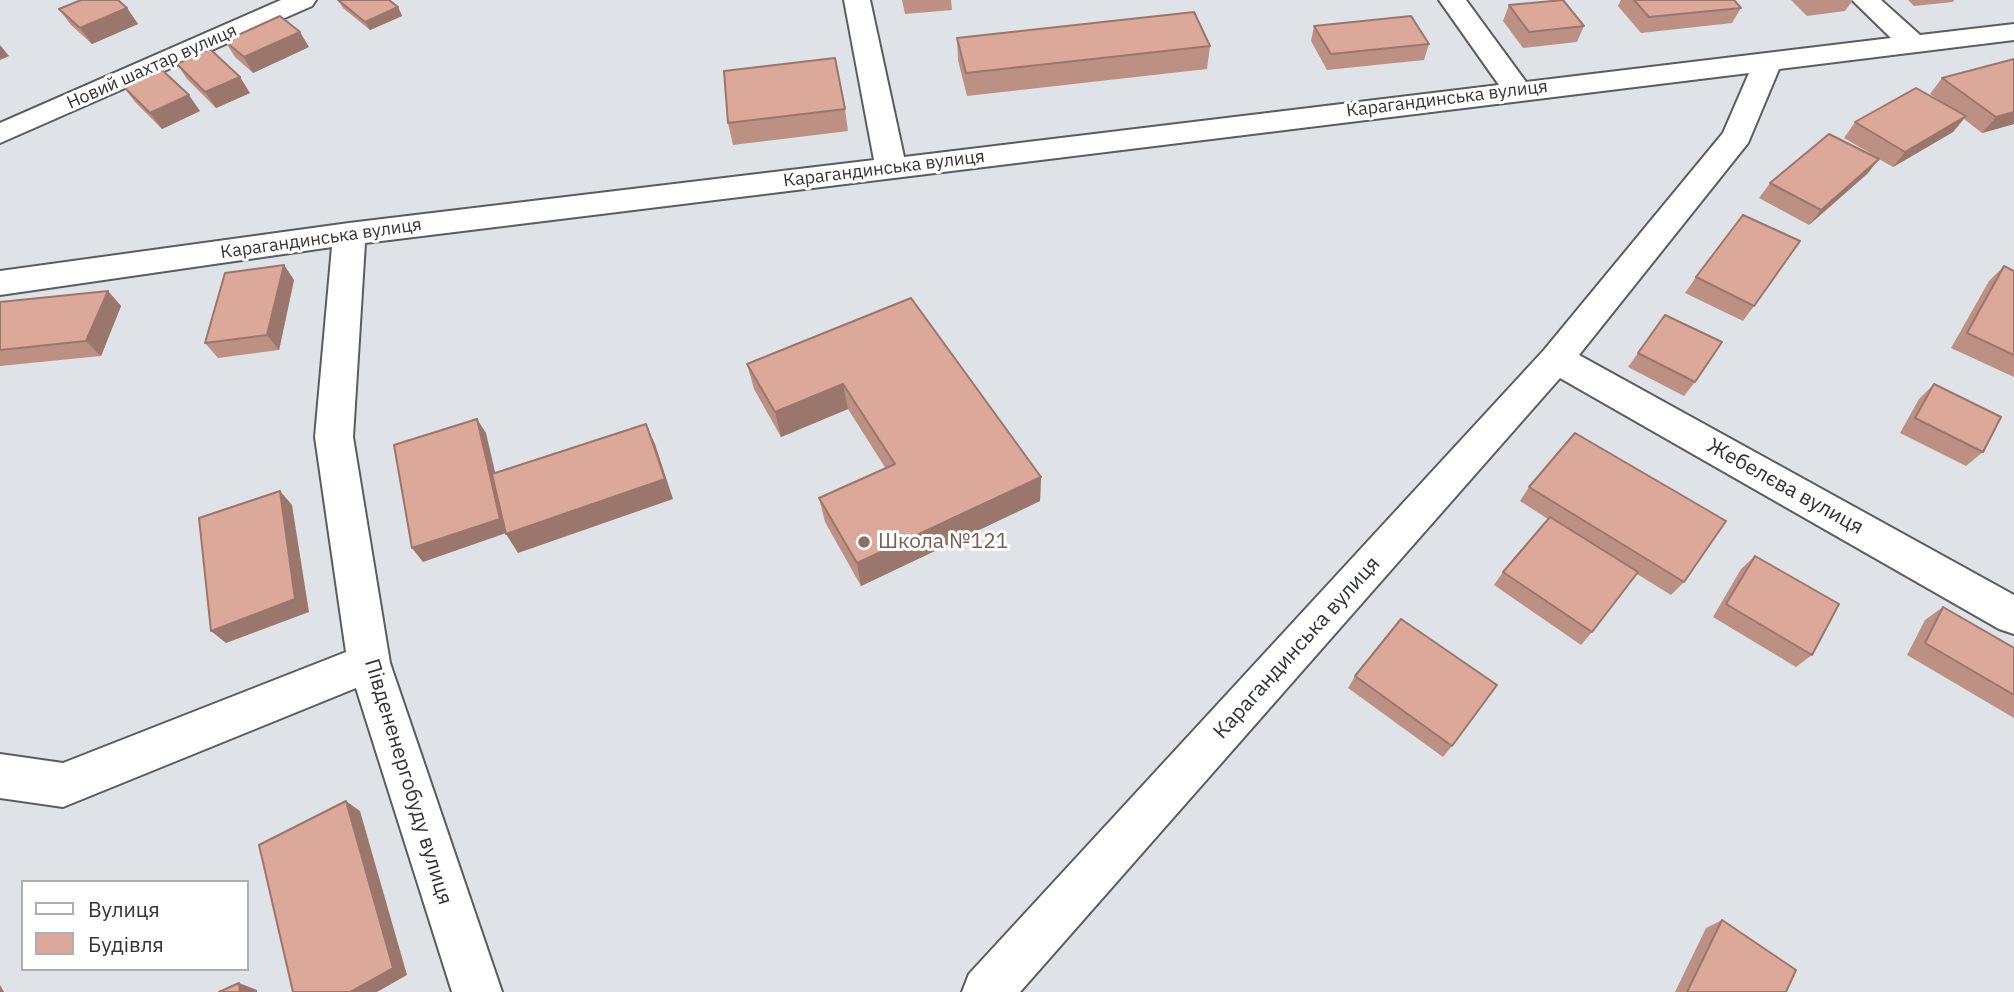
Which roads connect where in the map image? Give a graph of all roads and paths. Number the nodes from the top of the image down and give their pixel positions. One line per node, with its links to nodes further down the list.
1 (303, 0): 9 (street, Новий шахтар вулиця)
2 (857, 0): 10 (street)
3 (1452, 0): 8 (street)
4 (1865, 0): 6 (street)
5 (2014, 32): 6 (street, Карагандинська вулиця)
6 (1912, 43): 7 (street, Карагандинська вулиця)
7 (1768, 61): 8 (street, Карагандинська вулиця); 13 (street, Карагандинська вулиця)
8 (1517, 90): 10 (street, Карагандинська вулиця)
9 (0, 134)
10 (891, 168): 11 (street, Карагандинська вулиця)
11 (349, 234): 12 (street, Карагандинська вулиця); 15 (street, Південенергобуду вулиця)
12 (0, 283)
13 (1556, 359): 14 (street, Жебелєва вулиця); 18 (street, Карагандинська вулиця)
14 (2014, 616)
15 (369, 663): 16 (street); 17 (street, Південенергобуду вулиця)
16 (0, 776)
17 (477, 992)
18 (987, 992)

